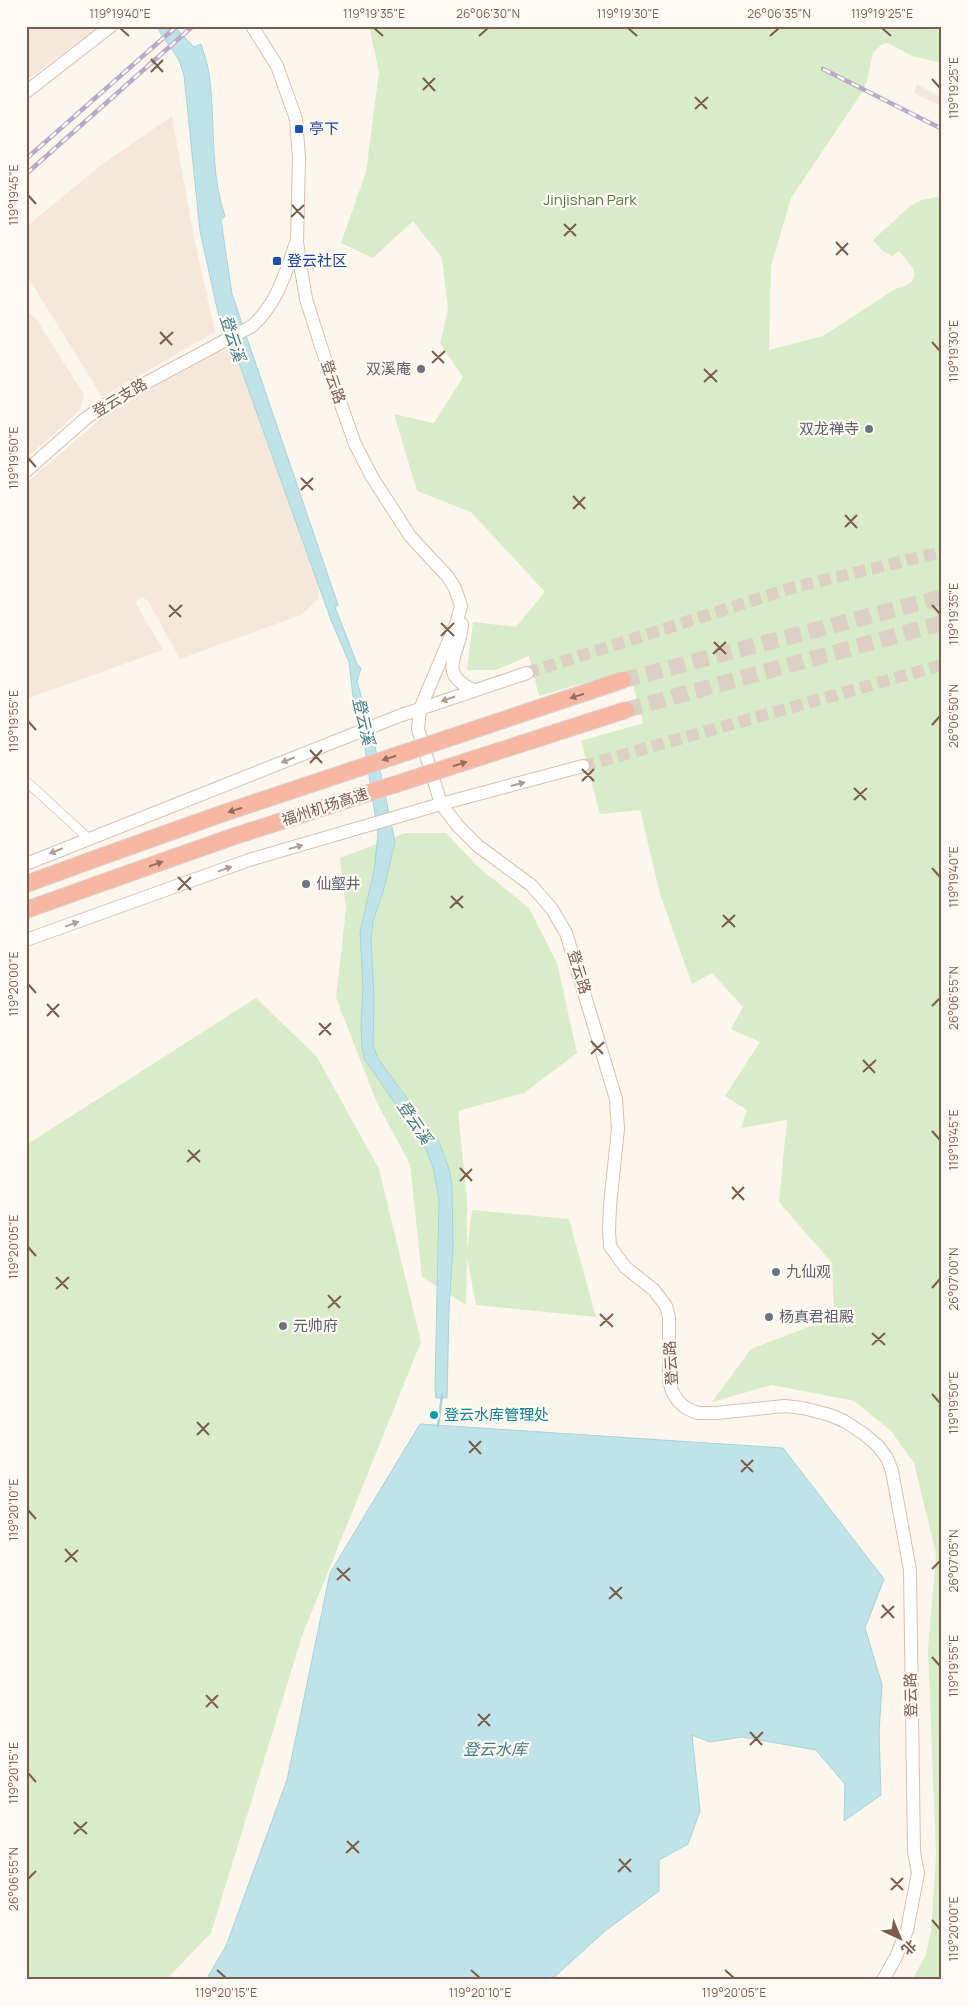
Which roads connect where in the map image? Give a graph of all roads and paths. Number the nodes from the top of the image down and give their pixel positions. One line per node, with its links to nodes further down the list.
1 (110, 26): 3 (street)
2 (252, 26): 4 (street, 登云路)
3 (26, 92)
4 (297, 241): 5 (street, 登云支路); 6 (street, 登云路)
5 (26, 471)
6 (460, 606): 7 (street); 11 (street, 登云路)
7 (462, 620): 10 (street); 11 (street)
8 (528, 673): 10 (street)
9 (623, 680): 18 (highway, 福州机场高速, one-way to 18, bridge)
10 (473, 690): 11 (street, one-way to 11)
11 (420, 709): 15 (street, 登云路); 16 (street, one-way to 16)
12 (626, 710): 19 (highway, 福州机场高速, one-way to 12, bridge)
13 (583, 766): 15 (street, one-way to 13)
14 (26, 781): 16 (street)
15 (441, 804): 20 (street, one-way to 15); 21 (street, 登云路)
16 (88, 838): 17 (street, one-way to 17)
17 (26, 864)
18 (26, 884)
19 (26, 910)
20 (26, 940)
21 (883, 1980)

